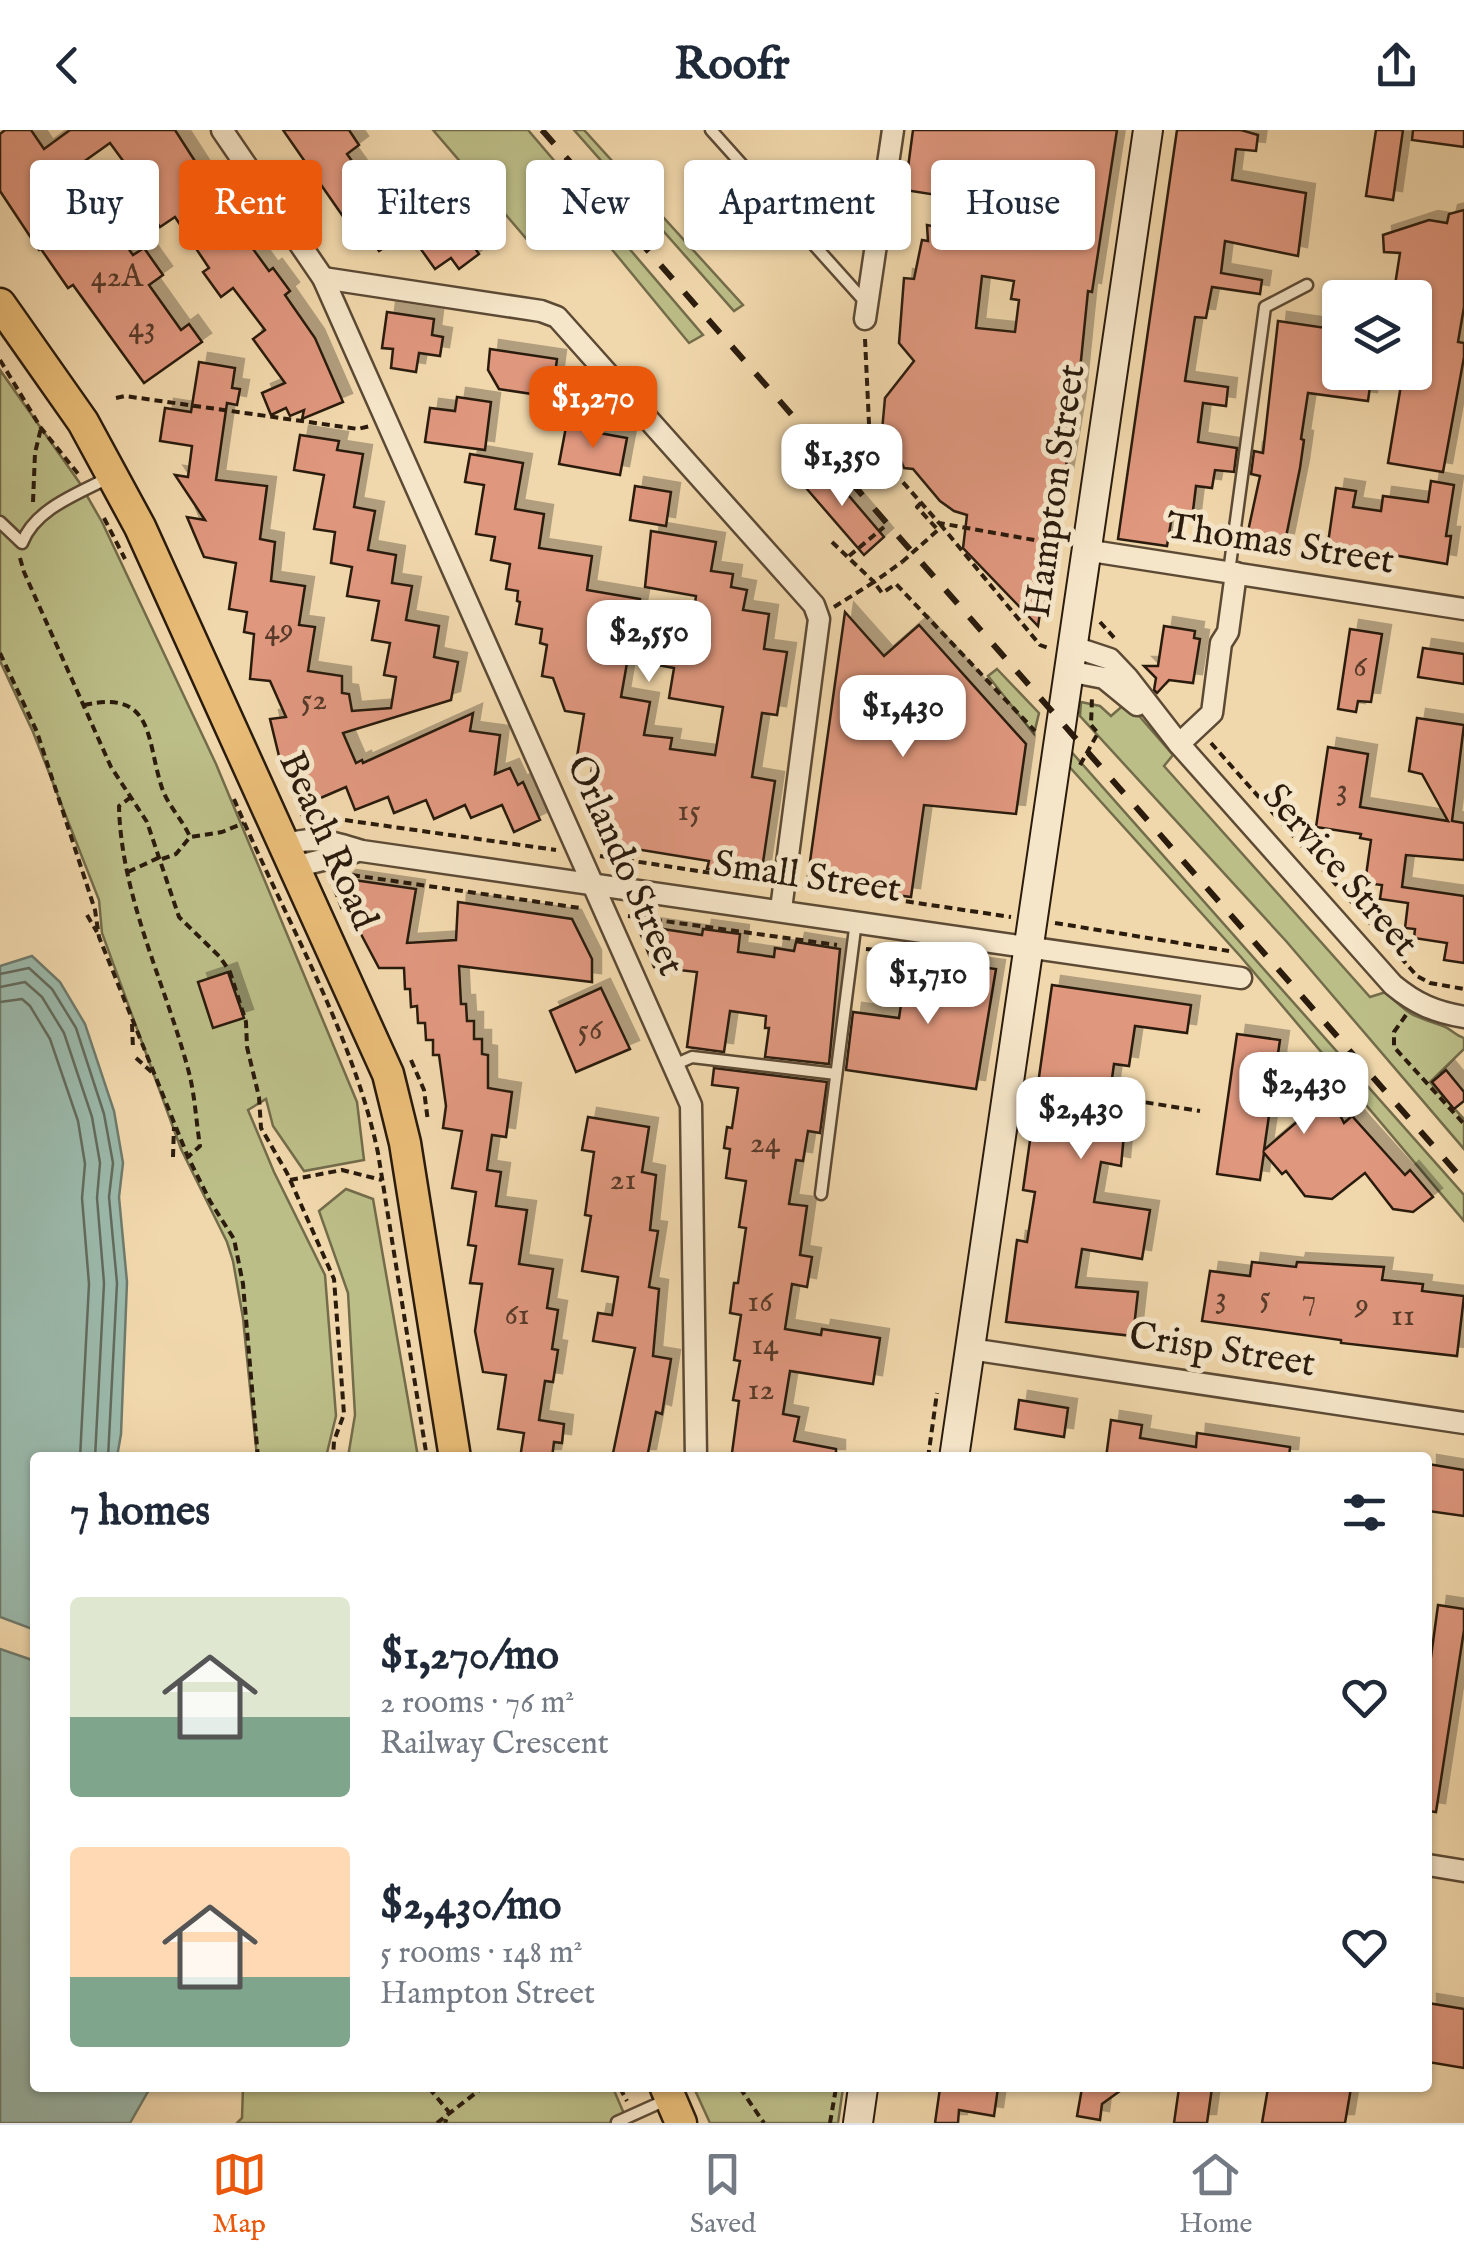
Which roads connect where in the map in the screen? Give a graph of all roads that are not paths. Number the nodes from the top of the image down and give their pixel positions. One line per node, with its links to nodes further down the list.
1 (222, 130): 9 (street, Orlando Street)
2 (711, 130): 5 (lane)
3 (893, 130): 6 (street)
4 (1148, 130): 15 (main road, Hampton Street)
5 (738, 160)
6 (889, 160)
7 (818, 250): 12 (lane)
8 (875, 250): 12 (street)
9 (323, 278): 21 (street, Orlando Street); 22 (street)
10 (1307, 285): 16 (lane)
11 (0, 304): 13 (main road, Beach Road)
12 (866, 311)
13 (101, 482): 14 (lane); 20 (main road, Beach Road)
14 (0, 522)
15 (1085, 550): 16 (street, Thomas Street); 18 (main road, Hampton Street)
16 (1233, 573): 17 (street, Thomas Street); 19 (street)
17 (1464, 608)
18 (1076, 658): 19 (street, Service Street); 24 (main road, Hampton Street)
19 (1179, 744): 26 (street, Service Street)
20 (303, 852): 21 (street, Small Street); 32 (main road, Beach Road)
21 (593, 883): 22 (street, Small Street); 27 (street, Orlando Street)
22 (781, 909): 23 (street, Small Street)
23 (856, 920): 24 (street, Small Street); 28 (lane)
24 (1030, 932): 25 (street, Small Street); 30 (main road, Hampton Street)
25 (1242, 978)
26 (1464, 1017)
27 (674, 1065): 28 (lane); 33 (street, Orlando Street)
28 (836, 1074): 29 (lane)
29 (821, 1194)
30 (970, 1349): 31 (street, Crisp Street); 34 (main road, Hampton Street)
31 (1464, 1423)
32 (454, 1452)
33 (696, 1452)
34 (955, 1452)
35 (1432, 1867): 36 (street)
36 (1464, 1871)
37 (862, 2092): 40 (main road)
38 (672, 2103): 39 (lane)
39 (617, 2122)
40 (858, 2123)

